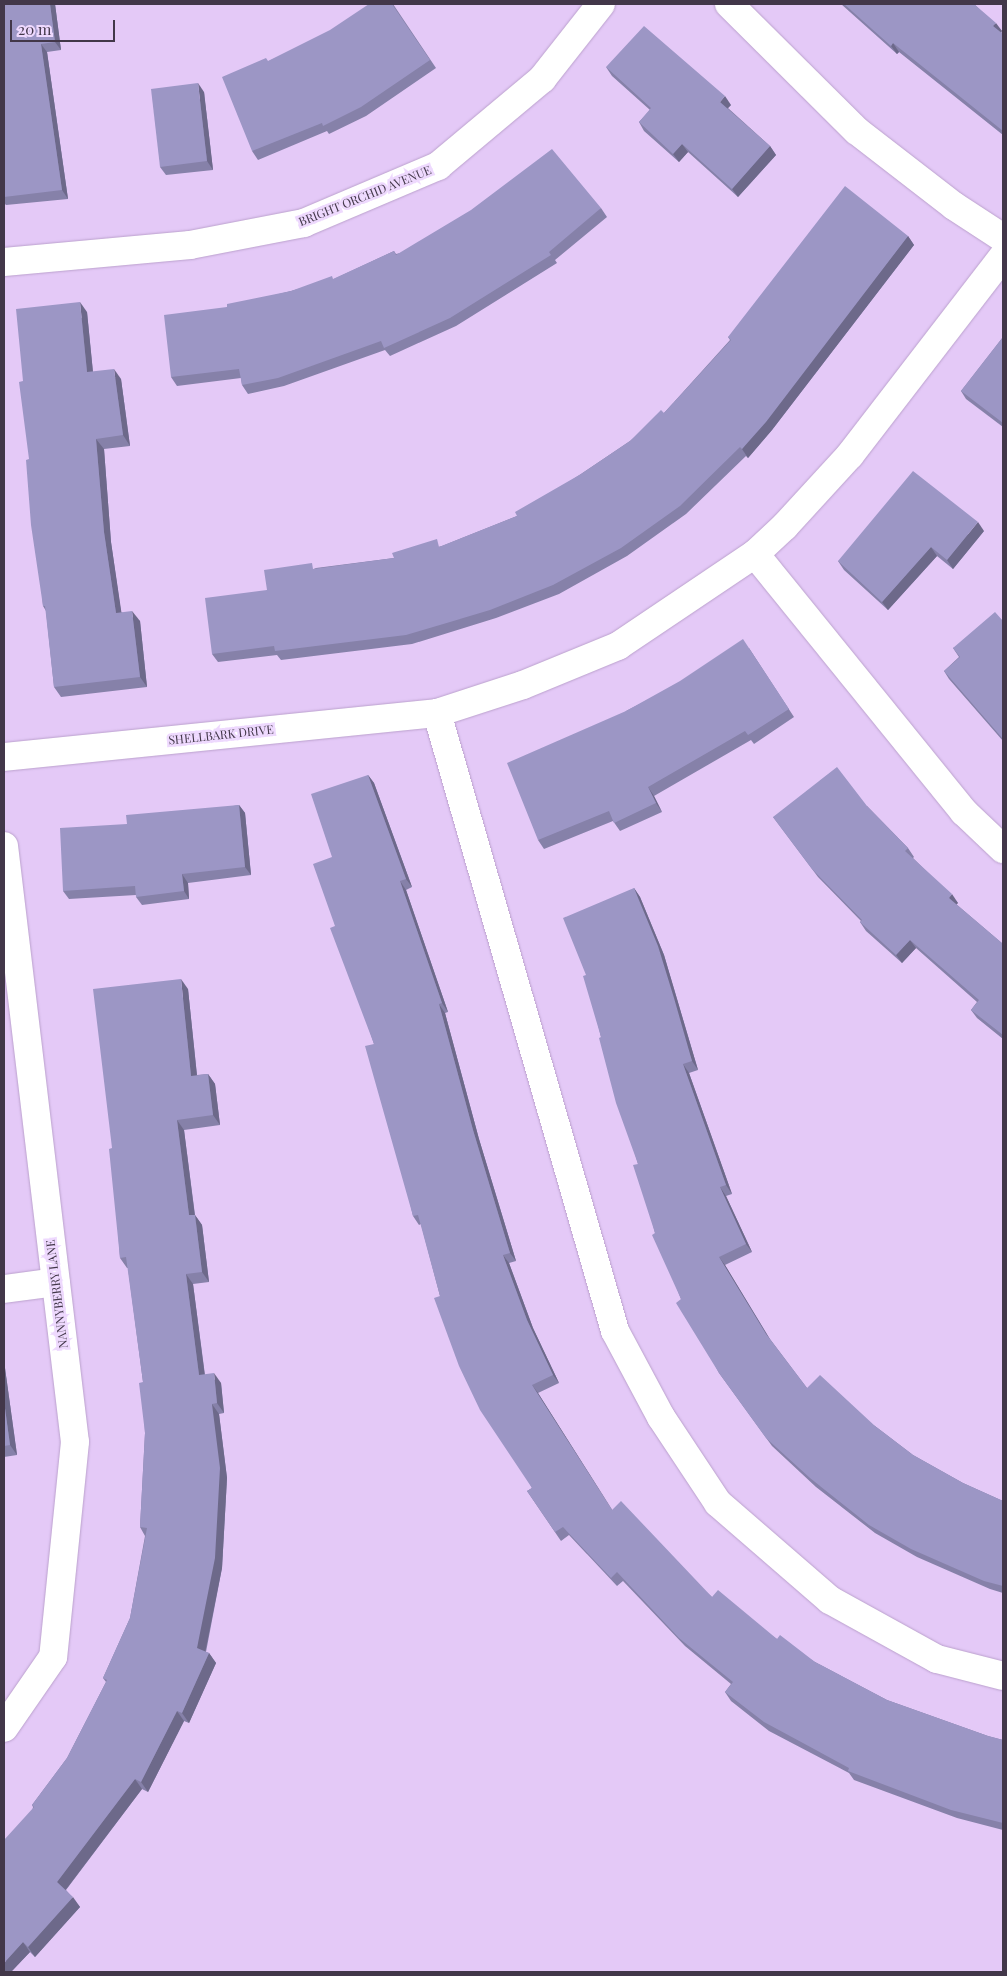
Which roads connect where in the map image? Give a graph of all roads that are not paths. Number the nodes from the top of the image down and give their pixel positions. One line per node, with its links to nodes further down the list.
1 (601, 4): 5 (street, BRIGHT ORCHID AVENUE)
2 (729, 4): 3 (street)
3 (1003, 238)
4 (1003, 256): 6 (street, SHELLBARK DRIVE)
5 (4, 262)
6 (755, 554): 7 (street, SHELLBARK DRIVE); 10 (street)
7 (437, 713): 8 (street, SHELLBARK DRIVE); 13 (street)
8 (4, 757)
9 (4, 846): 11 (street, NANNYBERRY LANE)
10 (1003, 849)
11 (56, 1282): 12 (street); 14 (street, NANNYBERRY LANE)
12 (4, 1289)
13 (1003, 1676)
14 (4, 1728)

